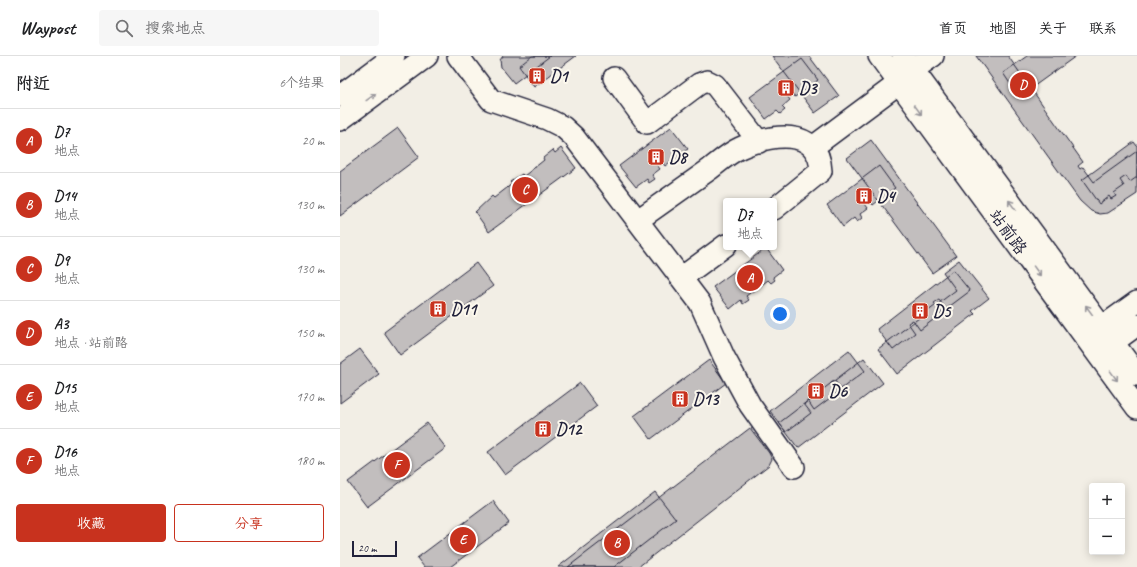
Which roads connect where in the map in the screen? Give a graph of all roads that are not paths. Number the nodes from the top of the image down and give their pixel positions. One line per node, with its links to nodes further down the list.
1 (394, 56): 8 (street)
2 (427, 56): 9 (street, one-way to 2)
3 (458, 56): 13 (street)
4 (879, 56): 6 (street, 站前路)
5 (933, 56): 6 (street)
6 (905, 70): 11 (street); 18 (street, 站前路)
7 (614, 78): 10 (street)
8 (340, 96)
9 (340, 120)
10 (759, 142): 11 (street); 13 (street)
11 (813, 147): 12 (street)
12 (777, 206)
13 (638, 220): 15 (street)
14 (723, 247): 15 (street)
15 (682, 278): 21 (street)
16 (1137, 302): 18 (street)
17 (1137, 325): 18 (street)
18 (1100, 340): 19 (street, 站前路); 20 (street, 站前路, one-way to 20)
19 (1137, 375)
20 (1137, 408)
21 (794, 467)

